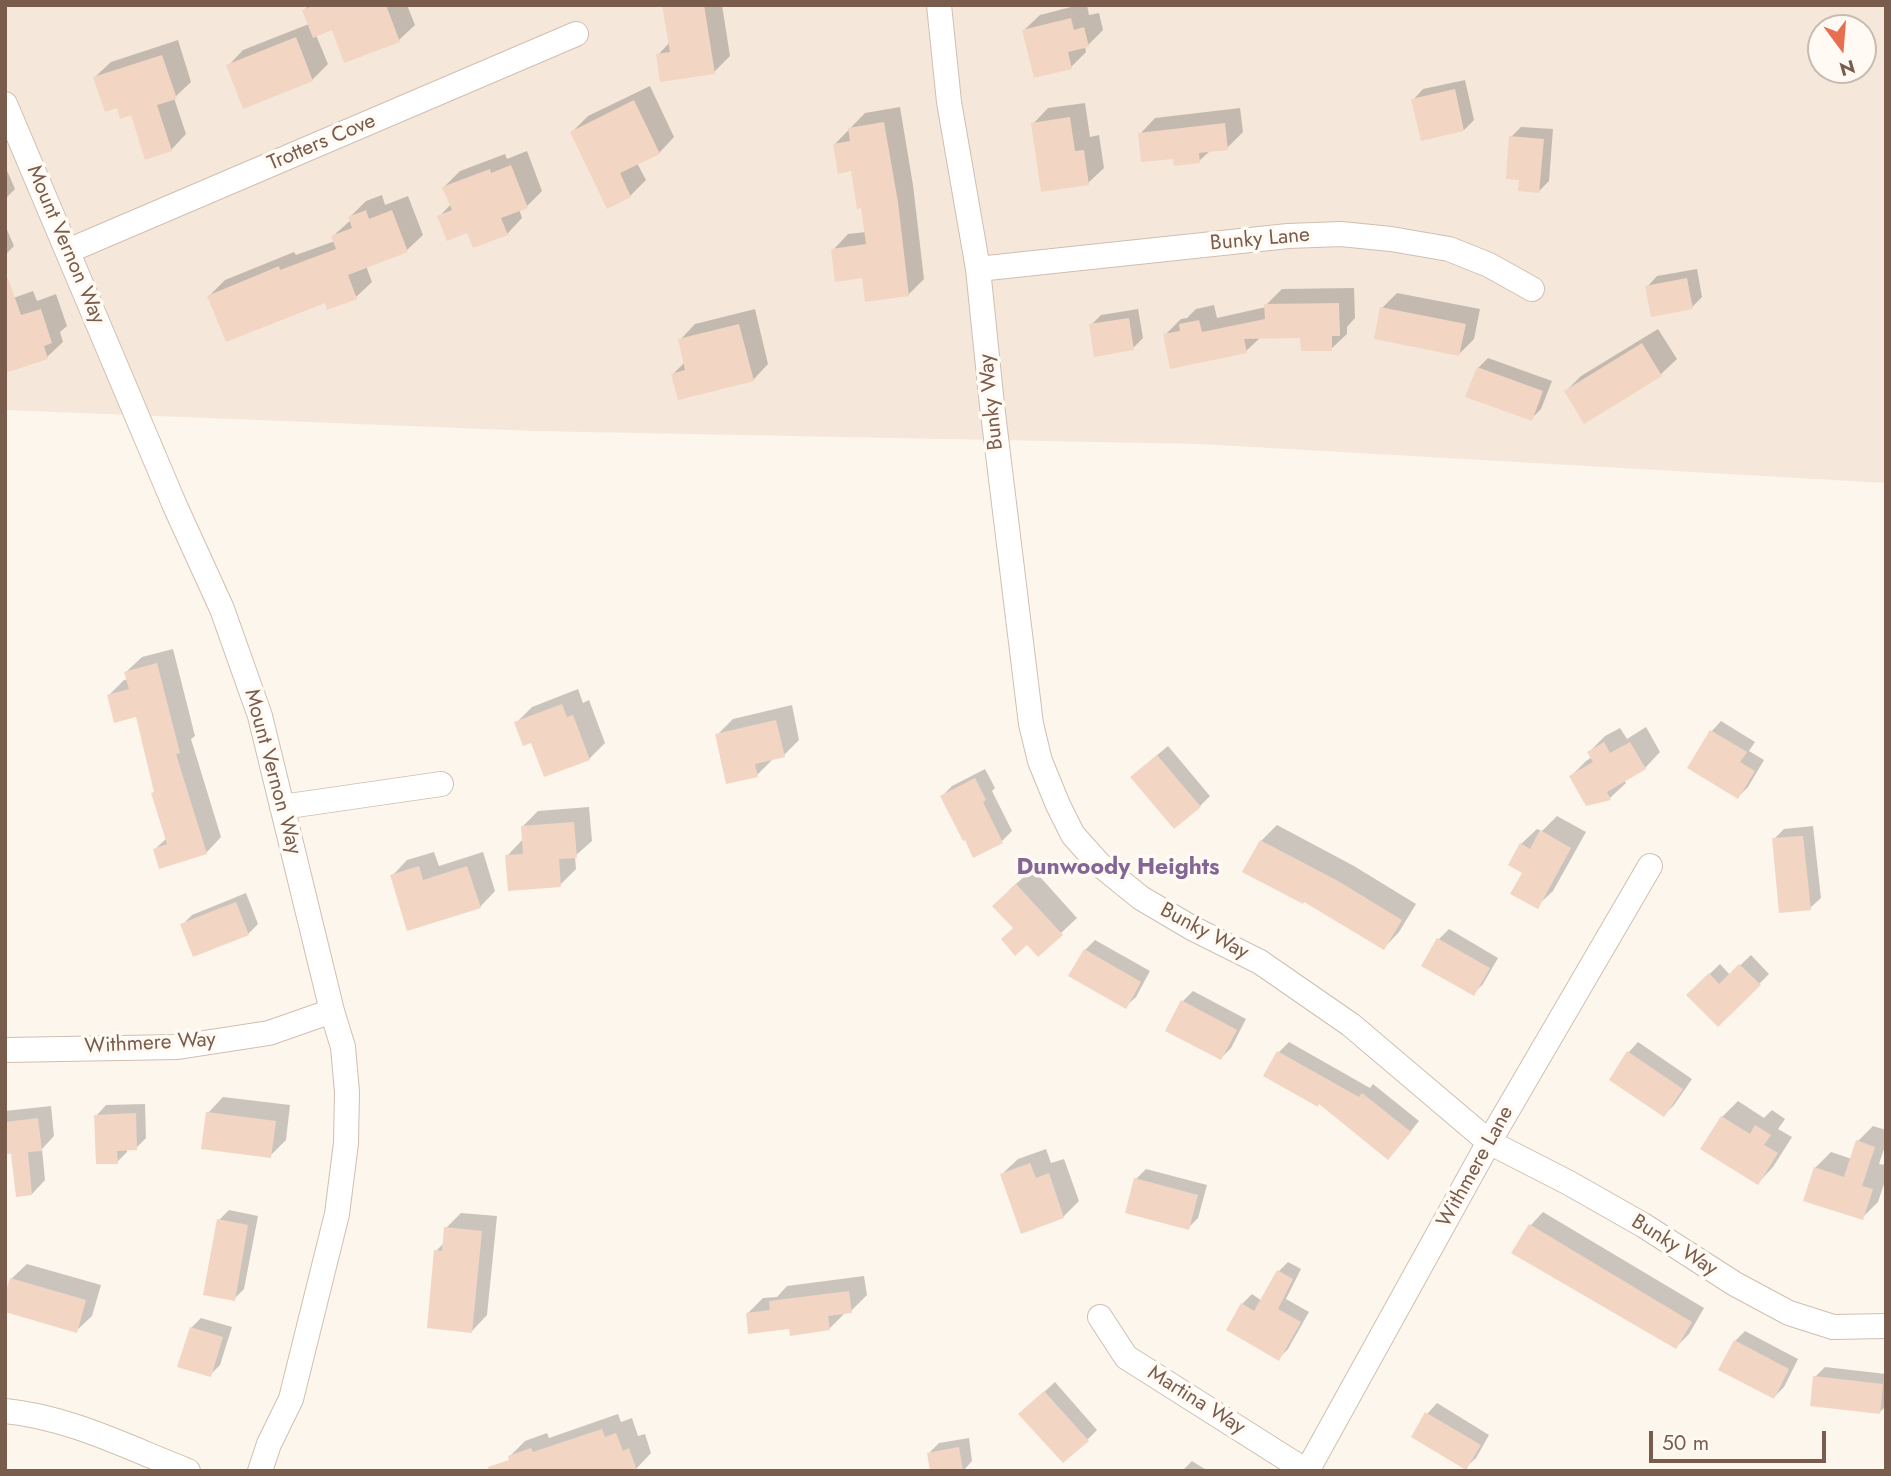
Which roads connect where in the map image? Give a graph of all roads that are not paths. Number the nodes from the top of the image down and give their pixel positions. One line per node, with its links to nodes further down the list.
1 (939, 5): 5 (street, Bunky Way)
2 (576, 34): 4 (street, Trotters Cove)
3 (5, 104): 4 (street, Mount Vernon Way)
4 (68, 251): 8 (street, Mount Vernon Way)
5 (978, 269): 6 (street, Bunky Lane); 12 (street, Bunky Way)
6 (1532, 289)
7 (442, 784): 8 (street)
8 (282, 807): 10 (street, Mount Vernon Way)
9 (1650, 866): 12 (street, Withmere Lane)
10 (332, 1011): 11 (street, Withmere Way); 17 (street, Mount Vernon Way)
11 (5, 1050)
12 (1489, 1142): 14 (street, Bunky Way); 18 (street, Withmere Lane)
13 (1100, 1317): 18 (street, Martina Way)
14 (1886, 1326)
15 (5, 1411): 16 (street)
16 (188, 1471)
17 (260, 1471)
18 (1307, 1471)

